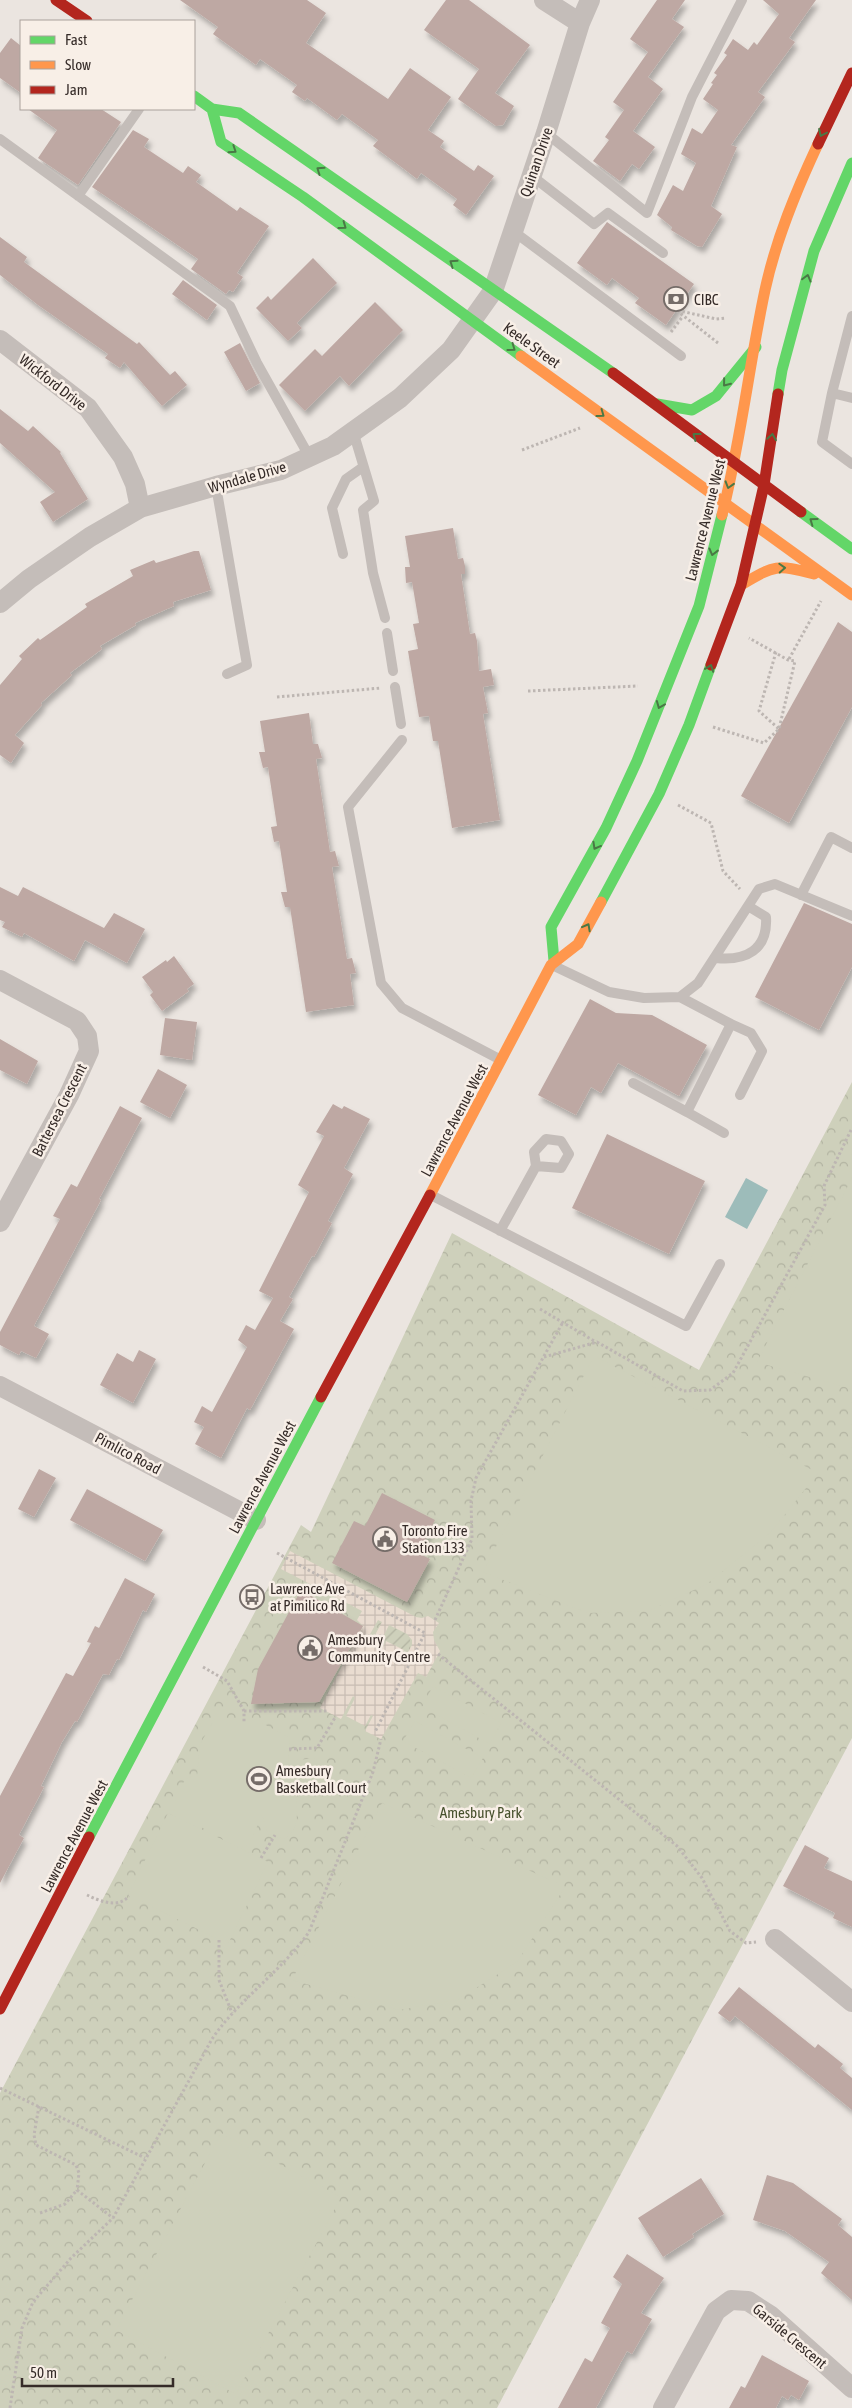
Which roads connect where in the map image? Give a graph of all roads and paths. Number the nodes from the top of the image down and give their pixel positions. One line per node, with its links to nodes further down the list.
1 (56, 0): 5 (main road)
2 (544, 0): 6 (street)
3 (590, 0): 6 (street, Quinan Drive)
4 (742, 0): 12 (lane)
5 (86, 20)
6 (580, 23): 12 (street, Quinan Drive)
7 (852, 73): 8 (main road, Lawrence Avenue West)
8 (848, 90): 27 (main road, Lawrence Avenue West, one-way to 27)
9 (195, 97): 10 (main road, Keele Street)
10 (212, 109): 19 (main road, Keele Street, one-way to 10); 23 (main road, Keele Street, one-way to 23)
11 (138, 110): 16 (lane)
12 (546, 134): 15 (street, Quinan Drive)
13 (0, 139): 16 (lane)
14 (852, 163): 39 (main road, Lawrence Avenue West, one-way to 14)
15 (532, 176): 17 (street, Quinan Drive); 18 (lane)
16 (78, 196): 35 (lane)
17 (513, 231): 19 (street, Quinan Drive); 28 (lane)
18 (663, 253)
19 (493, 291): 23 (street, Quinan Drive); 31 (main road, Keele Street)
20 (683, 316): 22 (path); 24 (path); 26 (path)
21 (852, 316): 29 (lane)
22 (726, 318)
23 (473, 319): 33 (street, Wyndale Drive); 41 (main road, Keele Street, one-way to 41)
24 (670, 334)
25 (0, 340): 42 (street, Wickford Drive)
26 (718, 343)
27 (757, 346): 31 (main road, one-way to 31); 37 (main road, Lawrence Avenue West)
28 (680, 356)
29 (832, 392): 30 (lane); 36 (lane)
30 (852, 398)
31 (651, 402): 37 (main road, Keele Street, one-way to 31)
32 (581, 427): 34 (path)
33 (353, 431): 35 (street, Wyndale Drive); 38 (lane)
34 (522, 450)
35 (309, 456): 40 (street, Wyndale Drive)
36 (852, 464)
37 (735, 465): 39 (main road, Keele Street); 41 (main road, Lawrence Avenue West, one-way to 41)
38 (363, 466): 45 (lane); 51 (lane)
39 (764, 485): 43 (main road, Lawrence Avenue West); 44 (main road, Keele Street, one-way to 39)
40 (216, 486): 42 (street, Wyndale Drive); 57 (lane)
41 (724, 504): 43 (main road, Keele Street); 73 (main road, Lawrence Avenue West, one-way to 73)
42 (140, 508): 50 (street, Wyndale Drive)
43 (755, 527): 46 (main road, Keele Street); 47 (main road, Lawrence Avenue West)
44 (852, 550)
45 (343, 554)
46 (826, 576): 47 (main road, one-way to 46); 48 (main road, Keele Street)
47 (741, 585): 73 (main road, Lawrence Avenue West, one-way to 47)
48 (852, 595)
49 (822, 599): 55 (path)
50 (0, 603)
51 (385, 618)
52 (387, 633): 56 (lane)
53 (749, 638): 54 (path)
54 (776, 652): 55 (path); 64 (path)
55 (788, 660): 64 (path)
56 (393, 671)
57 (227, 674)
58 (638, 686): 60 (path)
59 (395, 687): 61 (path); 62 (lane)
60 (528, 691)
61 (277, 697)
62 (401, 724)
63 (710, 726): 64 (path)
64 (779, 728)
65 (402, 740): 77 (lane)
66 (673, 802): 68 (path)
67 (852, 848): 69 (lane)
68 (740, 889)
69 (801, 895): 70 (lane); 71 (lane)
70 (748, 906): 72 (lane); 72 (lane)
71 (852, 916)
72 (716, 958): 75 (lane)
73 (553, 963): 75 (lane); 77 (main road, Lawrence Avenue West)
74 (0, 980): 85 (street, Battersea Crescent)
75 (680, 997): 76 (lane)
76 (731, 1024): 79 (lane); 80 (lane)
77 (502, 1061): 84 (main road, Lawrence Avenue West)
78 (633, 1083): 80 (lane)
79 (740, 1095)
80 (687, 1112): 82 (lane)
81 (852, 1128): 90 (path)
82 (724, 1133)
83 (536, 1166): 86 (lane)
84 (431, 1195): 86 (lane); 93 (main road, Lawrence Avenue West)
85 (0, 1222)
86 (500, 1231): 87 (lane)
87 (720, 1264)
88 (540, 1309): 89 (path)
89 (563, 1322): 90 (path); 91 (path)
90 (597, 1342): 91 (path)
91 (544, 1356): 95 (path)
92 (0, 1386): 93 (street, Pimlico Road)
93 (256, 1520): 97 (main road, Lawrence Avenue West)
94 (277, 1553): 102 (path)
95 (435, 1620)
96 (438, 1654): 110 (path)
97 (186, 1656): 98 (path); 112 (main road, Lawrence Avenue West)
98 (244, 1711): 99 (path); 101 (path)
99 (327, 1711)
100 (336, 1716): 104 (path)
101 (244, 1722)
102 (375, 1732)
103 (381, 1739): 113 (path)
104 (289, 1749)
105 (275, 1835): 106 (path)
106 (261, 1858)
107 (87, 1895): 108 (path)
108 (129, 1896)
109 (219, 1940): 113 (path)
110 (775, 1940): 111 (street)
111 (852, 2002)
112 (0, 2009)
113 (232, 2013): 116 (path)
114 (0, 2088): 115 (path)
115 (39, 2106): 116 (path); 117 (path)
116 (145, 2158): 119 (path)
117 (77, 2190): 118 (path); 119 (path)
118 (40, 2213)
119 (113, 2218): 121 (path)
120 (852, 2388): 122 (street, Garside Crescent)
121 (10, 2408)
122 (663, 2408)

